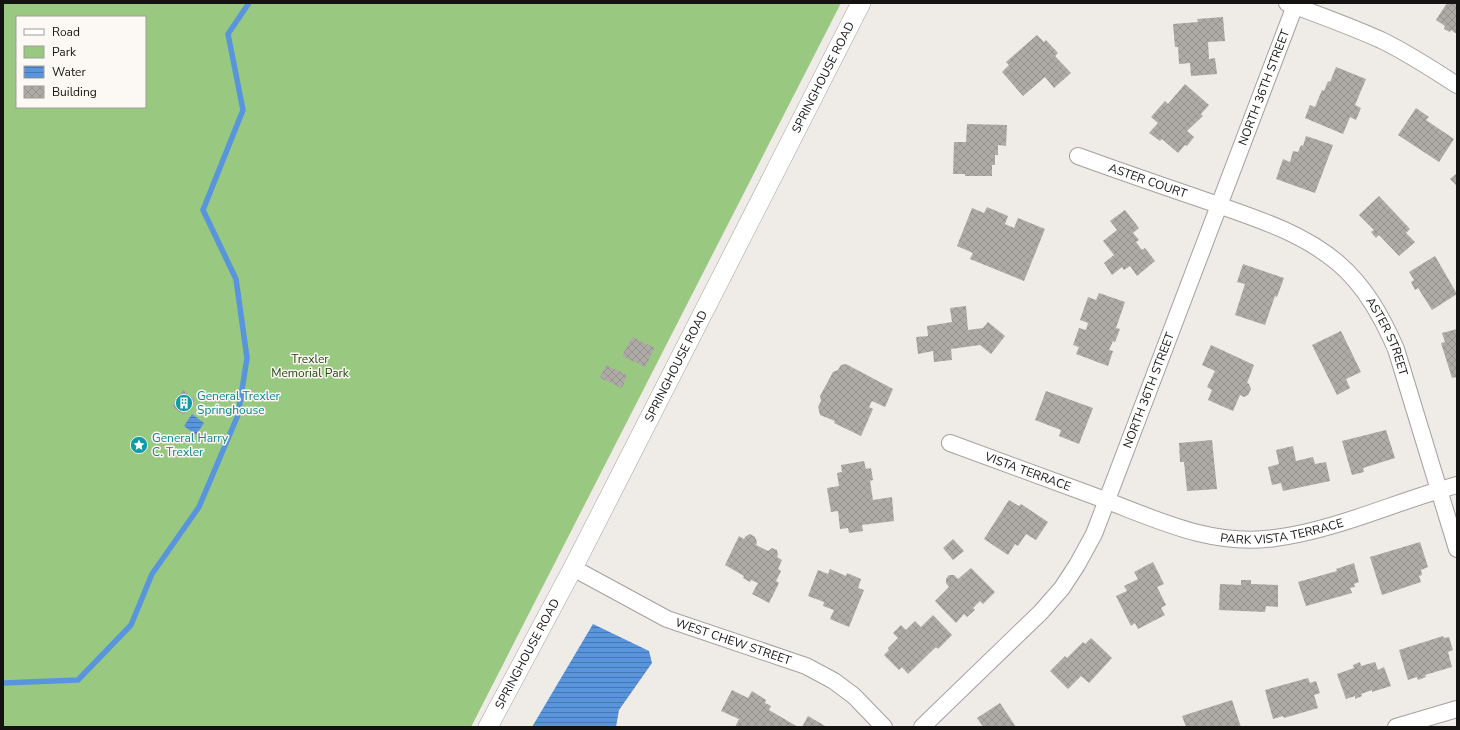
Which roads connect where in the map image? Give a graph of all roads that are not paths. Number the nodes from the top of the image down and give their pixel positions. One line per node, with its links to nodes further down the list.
1 (861, 3): 11 (street, SPRINGHOUSE ROAD)
2 (1293, 4): 3 (street); 5 (street, NORTH 36TH STREET)
3 (1457, 85)
4 (1078, 156): 5 (street, ASTER COURT)
5 (1219, 205): 8 (street, ASTER STREET); 9 (street, NORTH 36TH STREET)
6 (950, 443): 9 (street, VISTA TERRACE)
7 (1457, 485): 8 (street, PARK VISTA TERRACE)
8 (1439, 490): 9 (street, PARK VISTA TERRACE); 10 (street, ASTER STREET)
9 (1106, 500): 15 (street, NORTH 36TH STREET)
10 (1457, 549)
11 (573, 568): 13 (street, SPRINGHOUSE ROAD); 14 (street, WEST CHEW STREET)
12 (1457, 709): 16 (street)
13 (488, 727)
14 (884, 727)
15 (922, 727)
16 (1396, 727)

